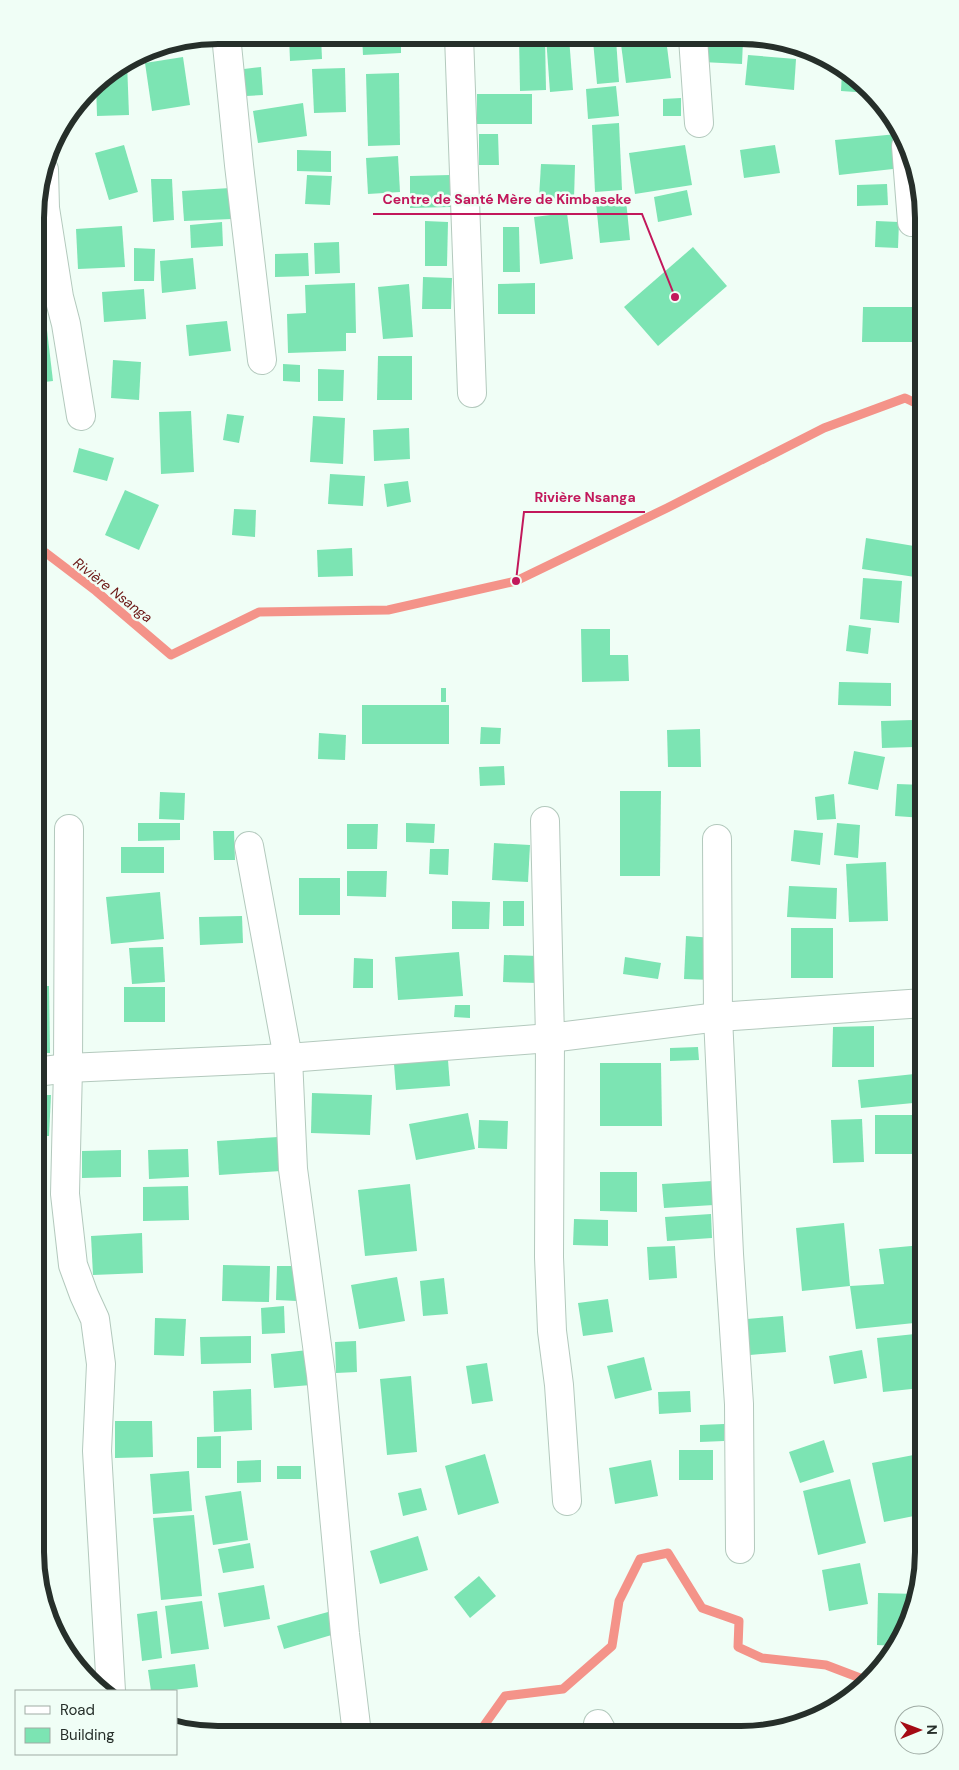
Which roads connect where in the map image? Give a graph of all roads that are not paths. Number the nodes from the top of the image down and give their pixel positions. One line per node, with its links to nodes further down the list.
1 (227, 44): 8 (street)
2 (459, 44): 9 (street)
3 (693, 44): 4 (street)
4 (699, 123)
5 (908, 169): 7 (street)
6 (45, 200): 10 (street)
7 (912, 222)
8 (262, 360)
9 (472, 393)
10 (81, 416)
11 (545, 821): 17 (street)
12 (69, 829): 19 (street)
13 (717, 839): 16 (street)
14 (249, 846): 18 (street)
15 (915, 1004): 16 (street)
16 (718, 1017): 17 (street); 22 (street)
17 (550, 1038): 18 (street); 21 (street)
18 (288, 1058): 19 (street); 24 (street)
19 (68, 1068): 20 (street); 23 (street)
20 (44, 1071)
21 (567, 1501)
22 (740, 1549)
23 (111, 1689)
24 (356, 1726)

